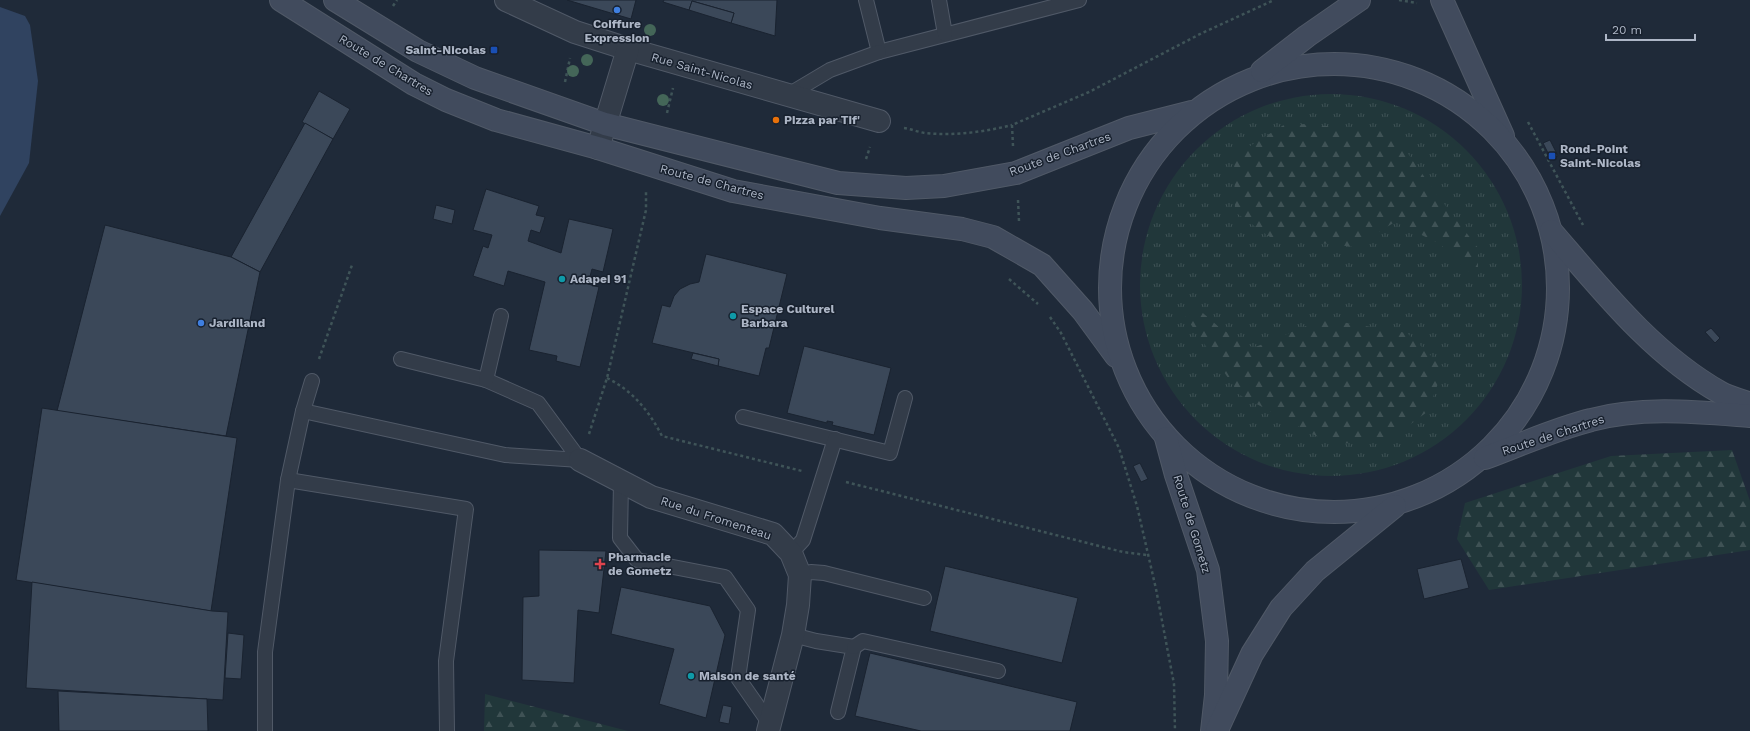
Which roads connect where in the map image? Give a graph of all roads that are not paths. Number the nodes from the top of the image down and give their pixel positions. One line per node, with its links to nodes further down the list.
1 (281, 0): 18 (main road, Route de Chartres)
2 (335, 0): 17 (main road, Route de Chartres)
3 (506, 0): 11 (street, Rue Saint-Nicolas)
4 (866, 0): 12 (lane)
5 (939, 0): 10 (lane)
6 (1079, 0): 9 (lane)
7 (1359, 0): 13 (main road)
8 (1442, 0): 19 (main road)
9 (1040, 5): 10 (lane)
10 (946, 34): 12 (lane)
11 (628, 49): 14 (street, Rue Saint-Nicolas); 17 (street)
12 (879, 52): 14 (lane)
13 (1252, 79): 15 (main road); 19 (main road)
14 (788, 95): 16 (street, Rue Saint-Nicolas)
15 (1195, 112): 17 (main road, Route de Chartres); 23 (main road)
16 (879, 121)
17 (605, 124): 18 (street)
18 (598, 148): 23 (main road, Route de Chartres)
19 (1508, 148): 20 (main road)
20 (1550, 230): 27 (main road); 34 (main road)
21 (501, 316): 24 (lane)
22 (401, 359): 24 (lane)
23 (1123, 365): 31 (main road)
24 (486, 380): 33 (lane)
25 (312, 381): 28 (lane)
26 (905, 398): 32 (lane)
27 (1750, 404)
28 (303, 411): 33 (lane); 35 (lane)
29 (1750, 416): 34 (main road, Route de Chartres)
30 (743, 417): 32 (lane)
31 (1166, 437): 37 (main road); 48 (main road, Route de Gometz)
32 (835, 439): 38 (lane)
33 (580, 460): 36 (street, Rue du Fromenteau)
34 (1476, 462): 37 (main road)
35 (288, 480): 46 (lane); 47 (lane)
36 (621, 482): 38 (street, Rue du Fromenteau); 45 (lane)
37 (1397, 504): 49 (main road)
38 (791, 553): 39 (street, Rue du Fromenteau)
39 (800, 575): 40 (lane); 41 (street, Rue du Fromenteau)
40 (924, 598)
41 (793, 635): 42 (lane); 45 (street, Rue du Fromenteau)
42 (854, 647): 43 (lane); 44 (lane)
43 (998, 671)
44 (838, 712)
45 (769, 727)
46 (266, 731)
47 (447, 731)
48 (1212, 731)
49 (1216, 731)

